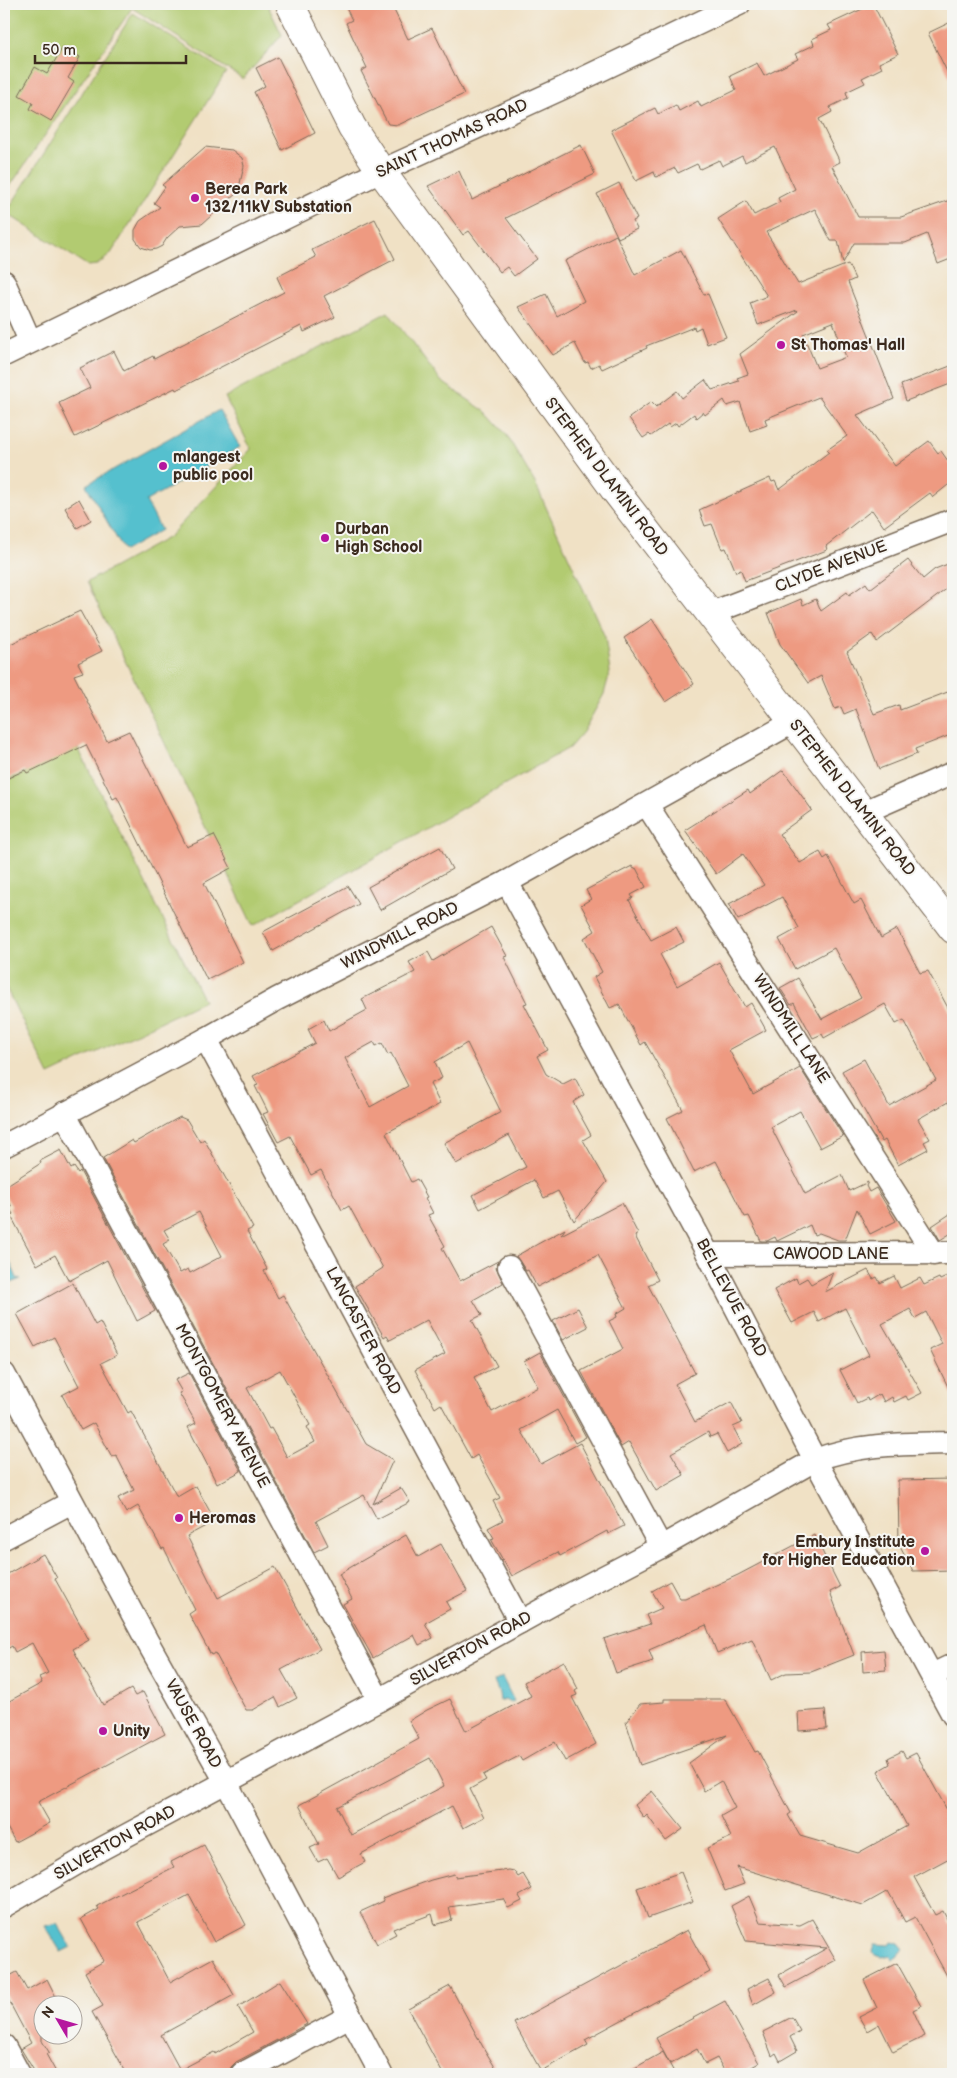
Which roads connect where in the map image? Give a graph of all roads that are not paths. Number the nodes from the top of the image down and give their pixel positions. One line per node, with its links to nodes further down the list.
1 (290, 4): 3 (main road, STEPHEN DLAMINI ROAD)
2 (739, 4): 3 (street, SAINT THOMAS ROAD)
3 (381, 171): 5 (street, SAINT THOMAS ROAD); 8 (main road, STEPHEN DLAMINI ROAD)
4 (4, 282): 5 (street)
5 (30, 341): 6 (street, SAINT THOMAS ROAD)
6 (4, 355)
7 (953, 520): 8 (street, CLYDE AVENUE)
8 (709, 614): 9 (main road, STEPHEN DLAMINI ROAD)
9 (793, 722): 11 (street, WINDMILL ROAD); 12 (main road, STEPHEN DLAMINI ROAD)
10 (953, 773): 12 (street)
11 (647, 805): 13 (street, WINDMILL ROAD); 19 (street, WINDMILL LANE)
12 (862, 813): 14 (main road, STEPHEN DLAMINI ROAD)
13 (507, 882): 15 (street, WINDMILL ROAD); 18 (street, BELLEVUE ROAD)
14 (953, 929)
15 (206, 1039): 16 (street, WINDMILL ROAD); 27 (street, LANCASTER ROAD)
16 (64, 1113): 17 (street, WINDMILL ROAD); 30 (street, MONTGOMERY AVENUE)
17 (4, 1146)
18 (708, 1254): 19 (street, CAWOOD LANE); 23 (street, BELLEVUE ROAD)
19 (944, 1254)
20 (510, 1267): 26 (street)
21 (4, 1374): 24 (street, VAUSE ROAD)
22 (953, 1443): 23 (street, SILVERTON ROAD)
23 (815, 1460): 26 (street, SILVERTON ROAD); 29 (street, BELLEVUE ROAD)
24 (72, 1502): 25 (street); 32 (street, VAUSE ROAD)
25 (4, 1538)
26 (661, 1547): 27 (street, SILVERTON ROAD)
27 (520, 1622): 30 (street, SILVERTON ROAD)
28 (953, 1665): 29 (street)
29 (932, 1675): 31 (street, BELLEVUE ROAD)
30 (379, 1700): 32 (street, SILVERTON ROAD)
31 (953, 1715)
32 (226, 1782): 33 (street, SILVERTON ROAD); 34 (street, VAUSE ROAD)
33 (4, 1906)
34 (350, 2016): 37 (street); 38 (street, VAUSE ROAD)
35 (4, 2046): 36 (street)
36 (19, 2074)
37 (242, 2074)
38 (381, 2074)

